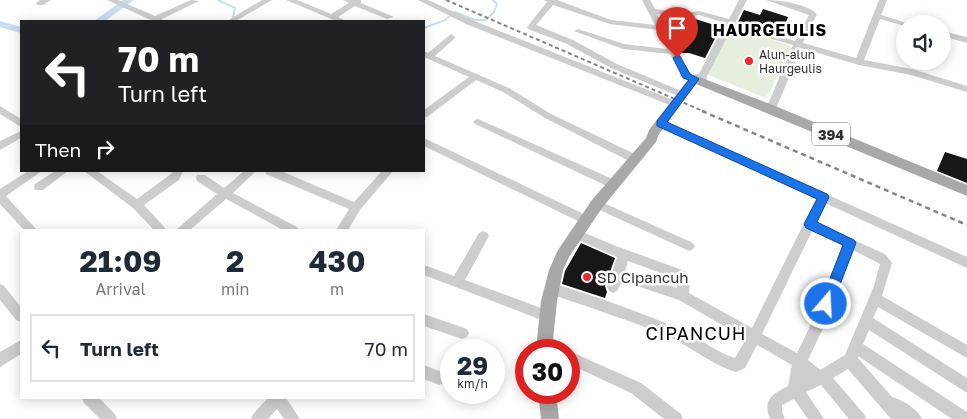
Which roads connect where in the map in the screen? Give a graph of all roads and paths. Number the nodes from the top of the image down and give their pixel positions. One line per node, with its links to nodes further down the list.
1 (111, 0): 17 (street)
2 (268, 0): 16 (street)
3 (290, 0): 14 (street)
4 (422, 0): 33 (street)
5 (551, 0): 21 (street); 33 (street)
6 (646, 0): 12 (street)
7 (743, 0): 20 (street)
8 (770, 0): 26 (street)
9 (884, 0): 13 (street)
10 (195, 1): 17 (street)
11 (354, 1): 14 (street); 15 (street)
12 (653, 11): 20 (street); 21 (street)
13 (876, 16): 19 (street); 29 (street)
14 (332, 17): 18 (street)
15 (390, 17)
16 (235, 19)
17 (158, 20)
18 (340, 20)
19 (896, 21)
20 (730, 23): 26 (street); 31 (street)
21 (661, 28): 27 (street)
22 (578, 31): 27 (street)
23 (951, 36): 25 (street)
24 (451, 37): 28 (street)
25 (967, 40)
26 (798, 44): 29 (street); 35 (street)
27 (674, 52): 31 (street)
28 (427, 55): 30 (street)
29 (859, 62): 32 (street)
30 (475, 76): 36 (street); 43 (street)
31 (699, 79): 33 (main road); 35 (main road, 394); 39 (main road)
32 (967, 89)
33 (679, 99): 39 (main road)
34 (0, 108): 38 (street)
35 (771, 109): 54 (main road, 394)
36 (425, 115)
37 (478, 122): 52 (street)
38 (20, 123)
39 (664, 125): 43 (main road); 57 (street)
40 (20, 135): 42 (street)
41 (425, 142): 61 (street)
42 (0, 146)
43 (635, 159): 52 (main road)
44 (35, 172): 56 (street)
45 (62, 172): 53 (street)
46 (90, 172): 59 (street)
47 (178, 172): 59 (street)
48 (250, 172): 55 (street)
49 (272, 172): 60 (street)
50 (387, 172): 60 (street)
51 (201, 178): 55 (street)
52 (613, 184): 58 (main road)
53 (39, 187)
54 (967, 191)
55 (224, 194): 65 (street); 66 (street)
56 (0, 195): 63 (street)
57 (823, 197): 62 (street); 73 (street)
58 (597, 204): 61 (main road); 71 (street)
59 (137, 205): 64 (street)
60 (356, 207): 67 (street)
61 (586, 220): 68 (main road)
62 (810, 224): 70 (street); 87 (street)
63 (30, 229)
64 (160, 229)
65 (183, 229)
66 (291, 229)
67 (343, 229)
68 (576, 234): 72 (street); 78 (main road)
69 (483, 236): 76 (street)
70 (850, 243): 81 (street); 94 (street)
71 (689, 246)
72 (624, 254): 75 (street); 80 (street)
73 (967, 263)
74 (425, 270): 76 (street)
75 (618, 274): 77 (street); 80 (street)
76 (457, 282): 83 (street)
77 (613, 287)
78 (552, 289): 83 (main road); 87 (street)
79 (0, 290): 82 (street)
80 (683, 296): 87 (street)
81 (875, 298): 85 (street); 90 (street)
82 (20, 315)
83 (547, 316): 88 (main road)
84 (425, 320): 86 (street)
85 (866, 322): 91 (street); 98 (street)
86 (462, 333)
87 (754, 336): 94 (street)
88 (545, 339)
89 (20, 347): 92 (street)
90 (967, 352)
91 (853, 354): 96 (street); 100 (street); 115 (street)
92 (0, 360)
93 (580, 362): 109 (street)
94 (800, 362): 96 (street); 99 (street)
95 (425, 372): 97 (street)
96 (820, 377): 99 (street); 112 (street)
97 (439, 378)
98 (967, 386)
99 (795, 389): 110 (street); 111 (street)
100 (883, 397): 113 (street); 114 (street)
101 (90, 399): 105 (street)
102 (277, 399): 106 (street)
103 (279, 399): 107 (street)
104 (548, 404): 108 (main road)
105 (110, 419)
106 (258, 419)
107 (293, 419)
108 (550, 419)
109 (676, 419)
110 (778, 419)
111 (817, 419)
112 (859, 419)
113 (900, 419)
114 (914, 419)
115 (964, 419)

